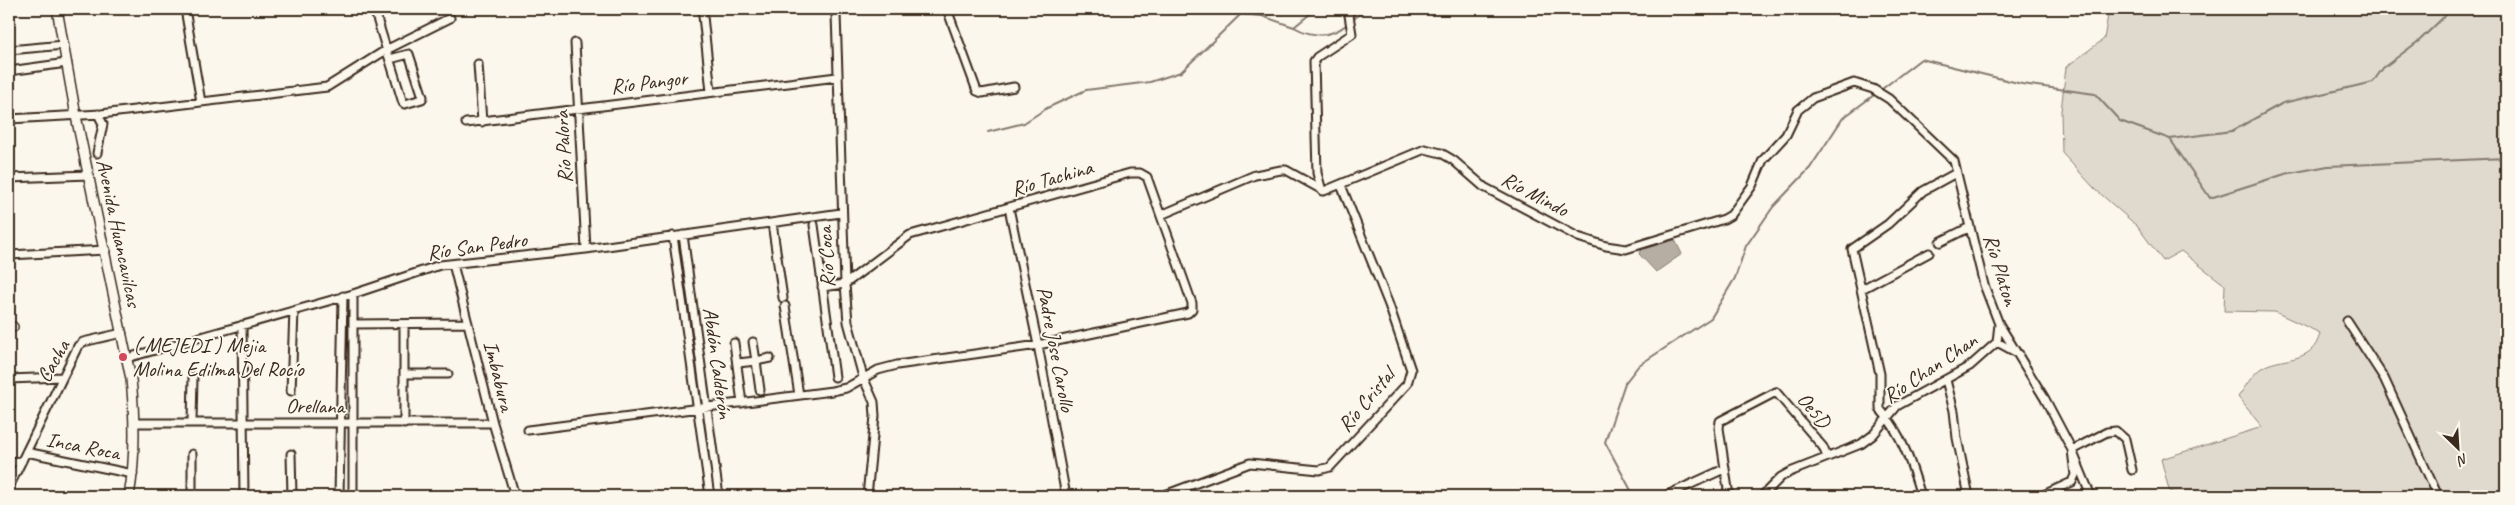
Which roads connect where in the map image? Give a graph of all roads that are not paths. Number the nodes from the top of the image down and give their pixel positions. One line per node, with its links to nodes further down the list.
1 (57, 9): 10 (street, Avenida Huancavilcas)
2 (185, 9): 21 (street)
3 (374, 9): 12 (street)
4 (948, 9): 19 (street)
5 (1348, 9): 33 (street)
6 (840, 10): 17 (street, Río Coca)
7 (703, 16): 20 (street)
8 (450, 18): 12 (street)
9 (575, 43): 22 (street, Río Palora)
10 (64, 45): 11 (street); 14 (street, Avenida Huancavilcas)
11 (9, 50)
12 (386, 50): 13 (street); 21 (street)
13 (390, 59): 13 (street)
14 (67, 63): 16 (street); 24 (street, Avenida Huancavilcas)
15 (478, 64): 26 (street)
16 (9, 70)
17 (837, 76): 20 (street, Río Pangor); 35 (street, Río Coca)
18 (1854, 84): 29 (street, Río Platon); 32 (street, Río Mindo)
19 (1014, 87)
20 (711, 92): 22 (street, Río Pangor)
21 (201, 102): 23 (street)
22 (579, 109): 26 (street, Río Pangor); 43 (street, Río Palora)
23 (98, 114): 24 (street); 28 (street)
24 (76, 116): 25 (street); 30 (street, Avenida Huancavilcas)
25 (9, 119)
26 (482, 122): 27 (street, Río Pangor)
27 (466, 123)
28 (98, 153)
29 (1956, 173): 39 (street, Río Platon); 50 (street)
30 (88, 175): 31 (street); 44 (street, Avenida Huancavilcas)
31 (9, 178)
32 (1341, 185): 33 (street, Río Mindo); 117 (street, Río Cristal)
33 (1322, 191): 36 (street)
34 (1009, 208): 36 (street, Río Tachina); 48 (street, Río Tachina); 66 (street, Padre Jose Carollo)
35 (841, 213): 37 (street, Río San Pedro); 48 (street, Río Coca)
36 (1161, 215): 66 (street, Río Tachina)
37 (772, 223): 40 (street, Río San Pedro); 53 (street)
38 (814, 225): 49 (street)
39 (1970, 227): 42 (street); 59 (street, Río Platon)
40 (683, 235): 41 (street, Río San Pedro); 84 (street, Abdón Calderón)
41 (673, 236): 43 (street, Río San Pedro); 85 (street, Abdón Calderón)
42 (1940, 242)
43 (586, 249): 47 (street, Río San Pedro)
44 (106, 250): 46 (street); 62 (street, Avenida Huancavilcas)
45 (1929, 253): 50 (street)
46 (9, 254)
47 (453, 264): 51 (street, Río San Pedro); 57 (street, Imbabura)
48 (845, 284): 49 (street); 75 (street, Río Coca)
49 (822, 287): 77 (street)
50 (1862, 289): 86 (street)
51 (353, 294): 52 (street, Río San Pedro); 58 (street)
52 (343, 296): 55 (street, Río San Pedro); 91 (street)
53 (783, 298)
54 (785, 306): 82 (street)
55 (294, 311): 60 (street, Río San Pedro); 81 (street)
56 (2347, 321): 125 (street)
57 (468, 323): 61 (street); 90 (street, Imbabura)
58 (354, 324): 61 (street); 92 (street)
59 (1999, 324): 65 (street); 67 (street, Río Platon)
60 (242, 325): 68 (street, Río San Pedro); 88 (street)
61 (404, 325): 72 (street)
62 (122, 333): 68 (street, Avenida Huancavilcas); 76 (street, Cacha)
63 (734, 342): 71 (street)
64 (753, 342): 70 (street)
65 (1997, 342): 67 (street, Río Chan Chan); 79 (street, Río Chan Chan)
66 (1038, 345): 75 (street); 116 (street, Padre Jose Carollo)
67 (2019, 354): 95 (street, Río Platon)
68 (127, 358): 89 (street, Avenida Huancavilcas)
69 (770, 358): 70 (street)
70 (756, 361): 71 (street); 80 (street)
71 (738, 363): 83 (street)
72 (404, 374): 73 (street); 93 (street)
73 (448, 374)
74 (193, 376): 87 (street)
75 (863, 377): 82 (street); 115 (street, Río Coca)
76 (62, 378): 78 (street); 96 (street, Cacha)
77 (835, 378)
78 (9, 379)
79 (1946, 380): 86 (street, Río Chan Chan); 122 (street)
80 (760, 390)
81 (291, 391)
82 (799, 395): 83 (street)
83 (742, 403): 84 (street)
84 (706, 407): 85 (street); 114 (street, Abdón Calderón)
85 (698, 408): 94 (street); 113 (street, Abdón Calderón)
86 (1887, 417): 99 (street, Río Chan Chan); 121 (street)
87 (192, 422): 88 (street, Orellana); 89 (street, Orellana)
88 (242, 422): 91 (street, Orellana); 108 (street)
89 (136, 423): 104 (street, Avenida Huancavilcas)
90 (493, 423): 93 (street, Orellana); 112 (street, Imbabura)
91 (341, 424): 92 (street, Orellana); 110 (street)
92 (354, 424): 93 (street, Orellana); 111 (street)
93 (404, 424)
94 (528, 430)
95 (2072, 450): 103 (street); 123 (street); 124 (street, Río Platon)
96 (26, 452): 100 (street, Cacha); 104 (street, Inca Roca)
97 (192, 454): 107 (street)
98 (291, 454): 109 (street)
99 (1827, 457): 102 (street, Oe5D); 120 (street, Río Chan Chan)
100 (22, 461): 101 (street, Inca Roca); 105 (street, Cacha)
101 (9, 462)
102 (1724, 469): 118 (street); 119 (street)
103 (2132, 470)
104 (133, 474): 106 (street, Avenida Huancavilcas)
105 (9, 487)
106 (129, 496)
107 (192, 496)
108 (244, 496)
109 (292, 496)
110 (339, 496)
111 (353, 496)
112 (515, 496)
113 (710, 496)
114 (718, 496)
115 (867, 496)
116 (1066, 496)
117 (1162, 496)
118 (1665, 496)
119 (1729, 496)
120 (1762, 496)
121 (1921, 496)
122 (1969, 496)
123 (2041, 496)
124 (2092, 496)
125 (2438, 496)

